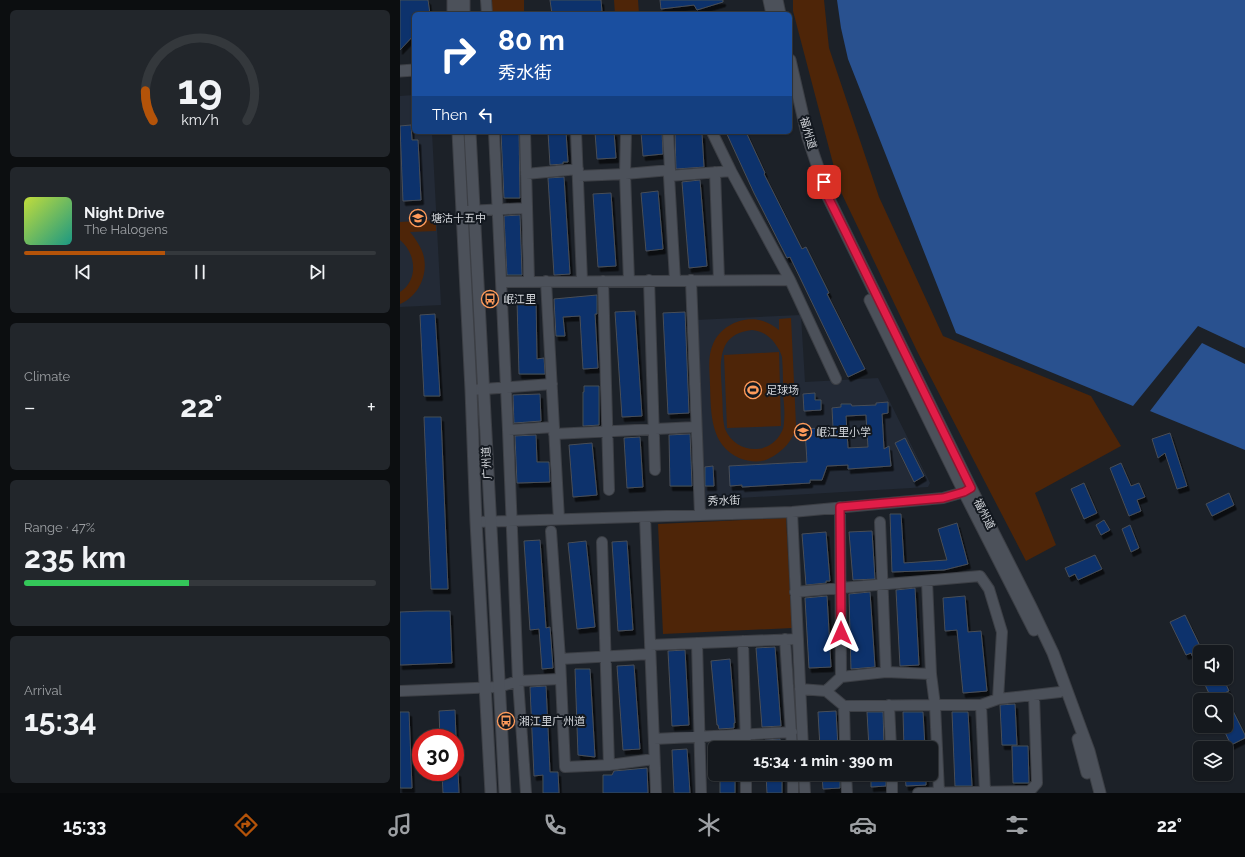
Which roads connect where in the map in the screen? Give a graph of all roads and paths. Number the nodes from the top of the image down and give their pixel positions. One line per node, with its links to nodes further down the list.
1 (452, 0): 6 (main road)
2 (464, 0): 7 (main road)
3 (486, 0): 8 (street)
4 (769, 0): 9 (main road)
5 (777, 0): 10 (main road)
6 (453, 12)
7 (464, 12)
8 (487, 12)
9 (772, 12)
10 (780, 12)
11 (792, 69): 56 (main road, 福州道)
12 (412, 70): 13 (main road)
13 (400, 71)
14 (792, 101): 56 (main road, 福州道)
15 (458, 134): 32 (main road, 广州道)
16 (470, 134): 31 (main road, 广州道)
17 (494, 134): 30 (street)
18 (525, 134): 27 (street)
19 (576, 134): 25 (street)
20 (626, 134): 28 (street)
21 (668, 134): 26 (street)
22 (713, 134): 23 (street)
23 (731, 171): 24 (street); 38 (street)
24 (715, 172): 26 (street); 37 (street)
25 (578, 173): 27 (street); 28 (street); 41 (street)
26 (670, 173): 28 (street); 35 (street)
27 (526, 174): 29 (street)
28 (625, 174): 33 (street)
29 (527, 208): 30 (street); 39 (street)
30 (498, 209): 31 (street); 43 (street)
31 (474, 211): 32 (street); 48 (main road, 广州道)
32 (462, 212): 47 (main road, 广州道)
33 (629, 280): 34 (street); 42 (street)
34 (649, 280): 35 (street); 50 (street)
35 (675, 280): 36 (street)
36 (691, 280): 37 (street); 49 (street)
37 (718, 280): 38 (street)
38 (790, 280): 44 (street)
39 (529, 281): 40 (street); 43 (street)
40 (546, 281): 41 (street); 45 (street)
41 (582, 281): 42 (street)
42 (603, 281): 53 (street)
43 (502, 282): 46 (street)
44 (836, 379)
45 (552, 384): 46 (street); 52 (street)
46 (506, 388): 48 (street); 51 (street)
47 (471, 390): 48 (street); 63 (main road, 广州道)
48 (483, 390): 64 (main road, 广州道)
49 (696, 426): 50 (street); 59 (street)
50 (654, 428): 53 (street); 54 (street)
51 (508, 430): 52 (street); 62 (street)
52 (554, 430): 53 (street); 61 (street)
53 (608, 431): 55 (street)
54 (655, 470)
55 (609, 490)
56 (967, 490): 57 (street, 秀水街); 89 (main road, 福州道); 126 (main road, 福州道)
57 (840, 507): 58 (street, 秀水街); 70 (street)
58 (792, 512): 59 (street, 秀水街); 71 (street)
59 (700, 514): 60 (street, 秀水街)
60 (645, 517): 61 (street, 秀水街); 76 (street)
61 (559, 519): 62 (street, 秀水街)
62 (512, 521): 64 (street, 秀水街); 83 (street)
63 (476, 522): 64 (street, 秀水街); 84 (main road, 广州道)
64 (490, 522): 85 (main road, 广州道)
65 (880, 522): 69 (street)
66 (551, 531): 78 (street)
67 (602, 542): 77 (street)
68 (927, 581): 69 (street); 80 (street); 91 (street)
69 (882, 585): 70 (street); 79 (street)
70 (840, 588): 71 (street); 81 (street)
71 (795, 592): 73 (street)
72 (785, 639): 73 (street); 74 (street); 96 (street)
73 (798, 639): 86 (street)
74 (743, 641): 75 (street); 97 (street)
75 (697, 643): 76 (street); 98 (street)
76 (650, 650): 77 (street); 99 (street)
77 (605, 656): 78 (street); 106 (street)
78 (560, 659): 82 (street)
79 (886, 672): 80 (street); 81 (street)
80 (931, 674): 93 (street)
81 (841, 677): 88 (street)
82 (560, 679): 83 (street); 106 (street)
83 (518, 682): 85 (street); 116 (street)
84 (485, 687): 85 (street); 87 (street); 114 (main road, 广州道)
85 (499, 687): 115 (main road, 广州道)
86 (800, 689): 88 (street); 102 (street)
87 (400, 691)
88 (826, 691): 95 (street)
89 (1060, 692): 90 (street); 125 (main road, 福州道)
90 (1034, 695): 91 (street); 113 (street)
91 (998, 699): 94 (street)
92 (889, 705): 93 (street); 95 (street); 104 (street)
93 (935, 705): 94 (street); 112 (street)
94 (982, 705): 113 (street)
95 (844, 706): 103 (street)
96 (792, 732): 97 (street); 101 (street)
97 (746, 734): 98 (street); 100 (street)
98 (700, 737): 99 (street); 118 (street)
99 (654, 739): 105 (street)
100 (746, 741)
101 (792, 741)
102 (803, 741)
103 (845, 741)
104 (891, 741)
105 (654, 759): 106 (street); 117 (street)
106 (609, 765)
107 (746, 781): 119 (street)
108 (793, 781): 120 (street)
109 (804, 781): 121 (street)
110 (846, 781): 122 (street)
111 (892, 781): 123 (street)
112 (939, 792): 113 (street); 124 (street)
113 (985, 792)
114 (490, 793)
115 (504, 793)
116 (526, 793)
117 (656, 793)
118 (701, 793)
119 (746, 793)
120 (793, 793)
121 (805, 793)
122 (847, 793)
123 (892, 793)
124 (918, 793)
125 (1092, 793)
126 (1100, 793)

